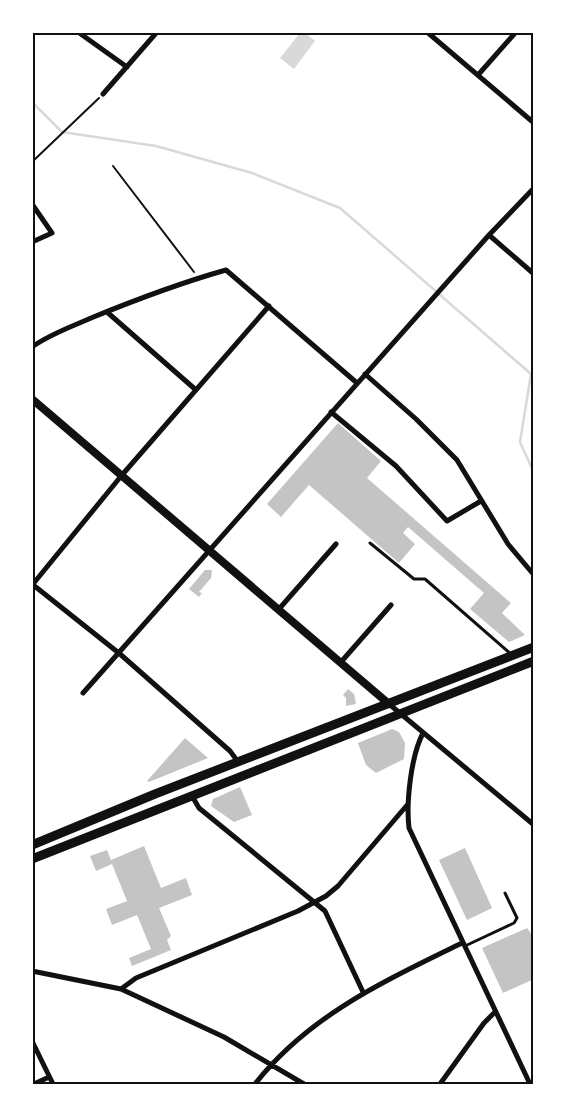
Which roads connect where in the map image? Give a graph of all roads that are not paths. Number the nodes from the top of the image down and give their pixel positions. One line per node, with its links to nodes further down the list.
1 (78, 32): 5 (street)
2 (157, 32): 5 (street)
3 (427, 32): 6 (street)
4 (516, 32): 6 (street)
5 (127, 67): 7 (street)
6 (478, 76): 8 (street)
7 (103, 94)
8 (534, 124)
9 (534, 188): 11 (street)
10 (32, 204): 12 (street)
11 (489, 234): 13 (street); 17 (street)
12 (32, 242)
13 (534, 274)
14 (269, 306): 15 (street); 18 (street); 19 (street)
15 (107, 312): 16 (street); 19 (street)
16 (32, 347)
17 (365, 374): 18 (street); 23 (street)
18 (357, 383): 21 (street)
19 (196, 390): 22 (street)
20 (32, 399): 22 (street)
21 (331, 412): 23 (street); 26 (street)
22 (122, 475): 26 (street); 28 (street)
23 (480, 501): 27 (street)
24 (370, 543): 33 (lane)
25 (336, 544): 30 (street)
26 (209, 550): 30 (street); 32 (street)
27 (534, 575)
28 (33, 584): 32 (street)
29 (391, 605): 35 (street)
30 (279, 609): 35 (street)
31 (534, 647): 33 (main road)
32 (120, 654): 36 (street); 40 (street)
33 (513, 655): 37 (main road)
34 (534, 661): 38 (main road)
35 (341, 662): 37 (street)
36 (83, 693)
37 (389, 704): 38 (street); 40 (main road)
38 (399, 714): 39 (street); 41 (main road)
39 (423, 733): 42 (street); 43 (street)
40 (239, 763): 44 (main road)
41 (192, 795): 45 (main road); 47 (street)
42 (409, 804): 47 (street); 48 (street)
43 (534, 825)
44 (32, 844)
45 (32, 859)
46 (505, 893): 48 (lane)
47 (314, 902): 50 (street); 51 (street)
48 (463, 945): 51 (street); 52 (street)
49 (32, 971): 50 (street)
50 (121, 989): 54 (street)
51 (363, 992): 54 (street)
52 (495, 1012): 56 (street); 61 (street)
53 (32, 1041): 55 (street)
54 (272, 1064): 59 (street); 60 (street)
55 (49, 1077): 57 (street); 58 (street)
56 (531, 1082)
57 (34, 1084)
58 (53, 1084)
59 (255, 1084)
60 (304, 1084)
61 (440, 1084)

